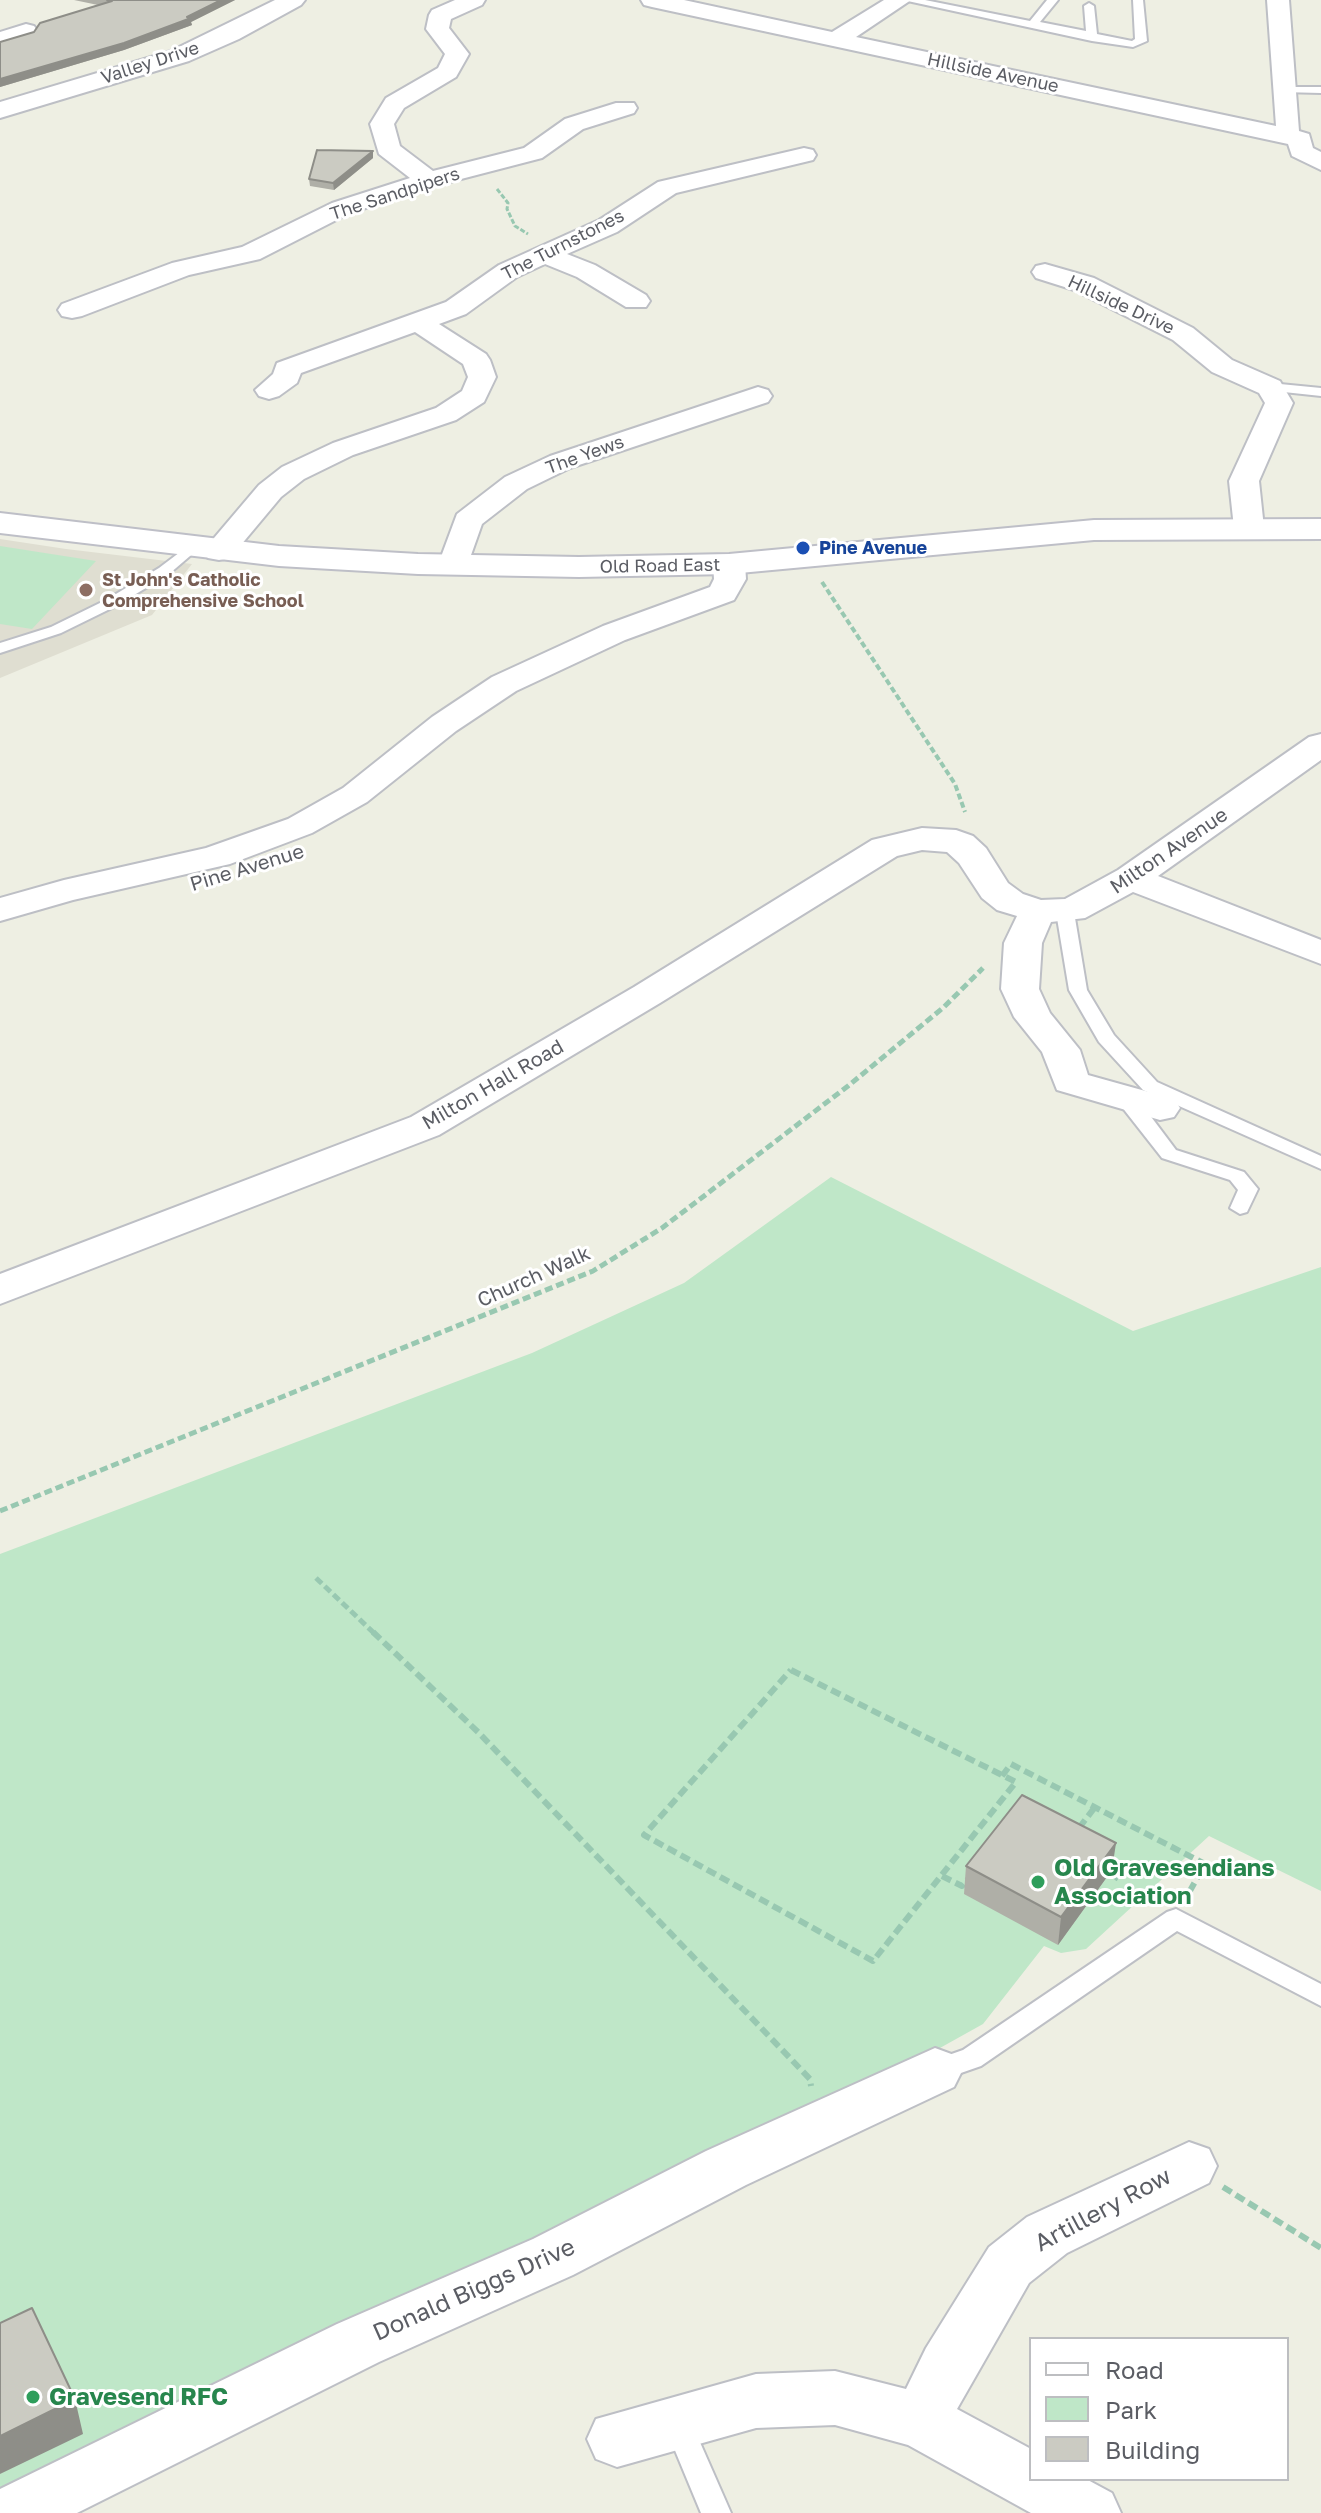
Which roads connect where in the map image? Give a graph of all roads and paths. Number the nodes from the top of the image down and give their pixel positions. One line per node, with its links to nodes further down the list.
1 (293, 0): 18 (main road, Valley Drive)
2 (474, 0): 23 (street)
3 (652, 0): 14 (street, Hillside Avenue)
4 (900, 0): 14 (street)
5 (908, 0): 10 (lane)
6 (1053, 0): 10 (lane)
7 (1138, 0): 12 (lane)
8 (1278, 0): 15 (street)
9 (1089, 6): 12 (lane)
10 (1031, 26): 12 (lane)
11 (26, 31): 13 (street)
12 (1092, 38)
13 (0, 39)
14 (836, 39): 19 (street, Hillside Avenue)
15 (1285, 90): 16 (lane); 19 (street)
16 (1321, 90)
17 (632, 107): 22 (street, The Sandpipers)
18 (0, 110)
19 (1302, 138): 21 (street)
20 (804, 155): 24 (street, The Turnstones)
21 (1321, 162)
22 (458, 172): 23 (street, The Sandpipers); 24 (path)
23 (429, 180): 27 (street, The Sandpipers)
24 (556, 249): 26 (street); 28 (street, The Turnstones)
25 (1045, 272): 29 (street, Hillside Drive)
26 (632, 288)
27 (72, 310)
28 (419, 323): 30 (street, The Turnstones); 36 (street)
29 (1270, 387): 31 (lane); 34 (street)
30 (269, 390)
31 (1321, 392)
32 (758, 396): 39 (street, The Yews)
33 (0, 523): 36 (main road, Old Road East)
34 (1249, 528): 35 (main road, Old Road East); 37 (main road, Old Road East)
35 (1321, 529)
36 (206, 549): 39 (main road, Old Road East); 40 (lane)
37 (807, 558): 38 (main road, Old Road East); 43 (path)
38 (729, 564): 39 (main road, Old Road East); 41 (street, Pine Avenue)
39 (454, 565)
40 (0, 648)
41 (421, 743): 46 (street, Pine Avenue); 47 (street, Pine Avenue)
42 (1321, 744): 44 (street, Milton Avenue)
43 (962, 828): 45 (street); 53 (street, Milton Hall Road)
44 (1131, 878): 45 (street, Milton Avenue); 48 (street)
45 (1035, 907): 50 (street); 51 (lane)
46 (0, 910)
47 (0, 936)
48 (1321, 953)
49 (987, 962): 54 (path, Church Walk)
50 (1144, 1103): 52 (lane)
51 (1321, 1163)
52 (1240, 1208)
53 (0, 1290)
54 (0, 1511)
55 (316, 1578): 66 (path)
56 (1002, 1776): 57 (path); 61 (path); 61 (path)
57 (1095, 1807): 58 (path); 63 (path)
58 (1076, 1832)
59 (1094, 1856): 62 (path)
60 (971, 1875): 61 (path)
61 (942, 1876)
62 (1113, 1881)
63 (1176, 1919): 64 (lane); 65 (lane)
64 (1321, 1996)
65 (935, 2071): 66 (street, Donald Biggs Drive)
66 (817, 2126): 74 (street, Donald Biggs Drive)
67 (1189, 2166): 68 (path); 70 (street, Artillery Row)
68 (1321, 2248)
69 (676, 2420): 70 (street); 71 (street); 75 (lane)
70 (921, 2421): 72 (street)
71 (617, 2439)
72 (1029, 2480)
73 (1031, 2481): 76 (street)
74 (15, 2513)
75 (716, 2513)
76 (1090, 2513)

